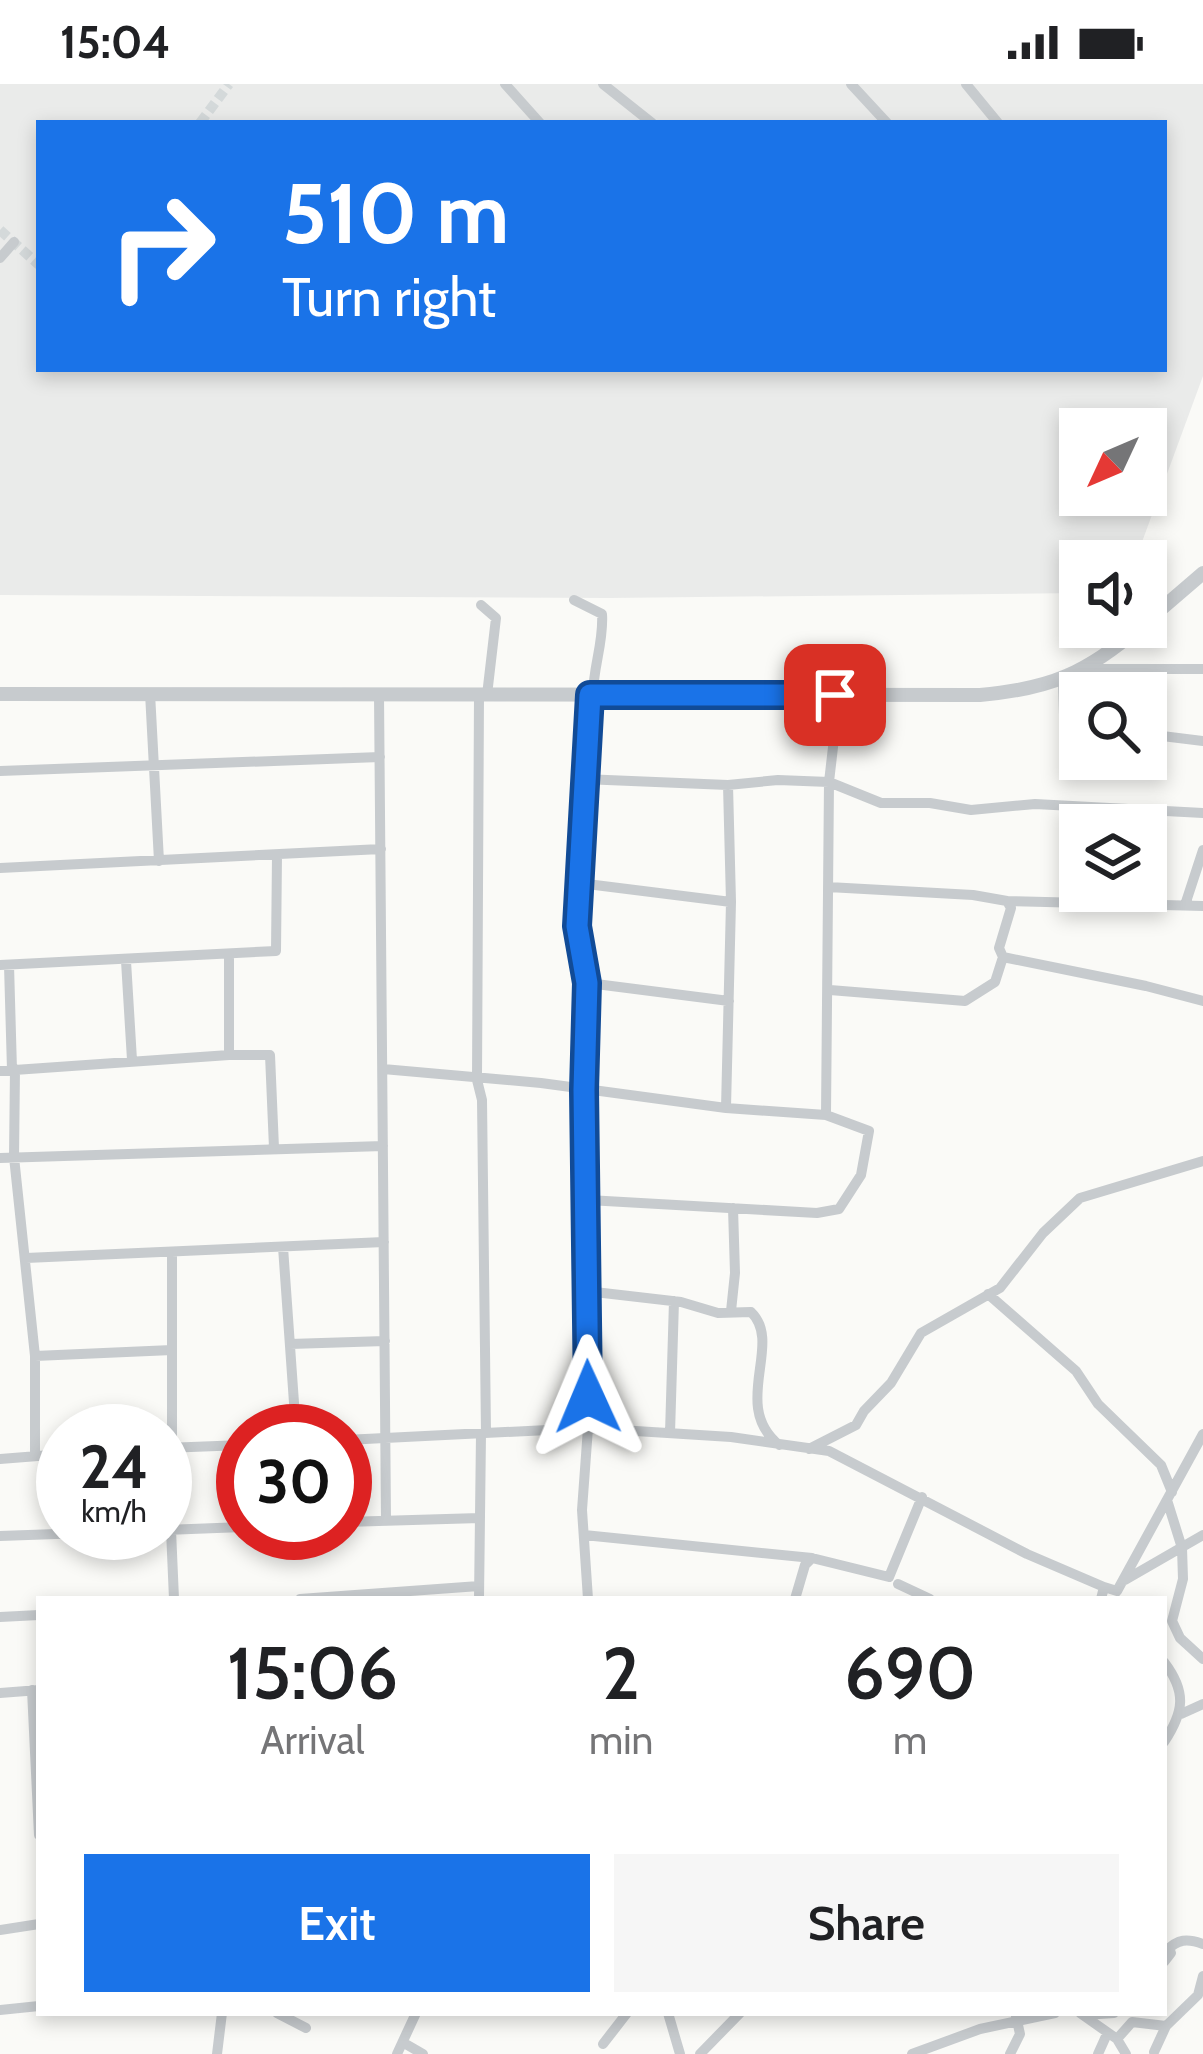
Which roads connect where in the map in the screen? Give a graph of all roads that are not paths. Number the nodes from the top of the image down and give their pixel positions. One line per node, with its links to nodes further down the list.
1 (505, 84): 5 (street)
2 (603, 84): 6 (street)
3 (850, 84): 7 (street)
4 (967, 84): 8 (street)
5 (537, 120)
6 (648, 120)
7 (884, 120)
8 (996, 120)
9 (14, 242): 10 (street)
10 (0, 259)
11 (1203, 573): 13 (street)
12 (574, 600): 24 (street)
13 (1167, 604)
14 (482, 605): 23 (street)
15 (1113, 648): 16 (street)
16 (1086, 669): 17 (street); 18 (street)
17 (1203, 669)
18 (1080, 672)
19 (1059, 681): 25 (street)
20 (151, 693): 21 (street); 22 (street); 29 (street)
21 (0, 694)
22 (379, 695): 23 (street); 28 (street)
23 (483, 695): 24 (street); 58 (street)
24 (591, 695): 25 (street); 31 (street)
25 (839, 695): 32 (street)
26 (1167, 737): 27 (street)
27 (1203, 741)
28 (380, 757): 29 (street); 35 (street)
29 (156, 765): 30 (street); 38 (street)
30 (0, 771)
31 (583, 779): 33 (street); 40 (street)
32 (829, 782): 33 (street); 34 (street); 41 (street)
33 (728, 785): 42 (street)
34 (1203, 813)
35 (381, 849): 37 (street); 56 (street)
36 (1203, 850): 44 (street)
37 (277, 855): 38 (street); 46 (street)
38 (160, 861): 39 (street)
39 (0, 868)
40 (580, 883): 42 (street); 50 (street)
41 (828, 886): 43 (street); 51 (street)
42 (731, 902): 52 (street)
43 (1006, 902): 44 (street); 47 (street)
44 (1185, 905): 45 (street)
45 (1203, 906)
46 (229, 956): 48 (street); 54 (street)
47 (1003, 957): 51 (street); 53 (street)
48 (126, 961): 49 (street); 55 (street)
49 (4, 965): 57 (street)
50 (587, 983): 52 (street); 59 (street)
51 (830, 990): 61 (street)
52 (729, 1001): 60 (street)
53 (1203, 1001)
54 (229, 1055): 55 (street); 63 (street)
55 (132, 1060): 57 (street)
56 (383, 1069): 58 (street); 62 (street)
57 (9, 1070): 64 (street)
58 (477, 1080): 59 (street); 85 (street)
59 (584, 1090): 60 (street); 67 (street)
60 (726, 1108): 61 (street)
61 (826, 1115): 68 (street)
62 (383, 1146): 63 (street); 69 (street)
63 (274, 1148): 64 (street)
64 (14, 1157): 65 (street); 72 (street)
65 (0, 1158)
66 (1203, 1161): 74 (street)
67 (588, 1200): 68 (street); 73 (street)
68 (733, 1208): 76 (street)
69 (384, 1242): 70 (street); 77 (street)
70 (283, 1247): 71 (street); 78 (street)
71 (172, 1252): 72 (street); 79 (street)
72 (26, 1258): 80 (street)
73 (586, 1291): 75 (street); 83 (street)
74 (988, 1294): 90 (street); 93 (street)
75 (674, 1301): 76 (street); 84 (street)
76 (731, 1311): 89 (street)
77 (385, 1342): 78 (street); 87 (street)
78 (290, 1344): 82 (street)
79 (172, 1350): 80 (street); 81 (street)
80 (35, 1356): 91 (street)
81 (170, 1404)
82 (294, 1404)
83 (588, 1428): 84 (street); 85 (street); 99 (street)
84 (670, 1432): 89 (street)
85 (484, 1433): 87 (street); 95 (street)
86 (1203, 1434): 93 (street)
87 (386, 1438): 88 (street); 97 (street)
88 (372, 1439)
89 (781, 1447): 90 (street)
90 (809, 1448): 94 (street)
91 (34, 1456): 92 (street)
92 (0, 1459)
93 (1170, 1496): 102 (street); 106 (street)
94 (922, 1497): 105 (street); 108 (street)
95 (480, 1518): 97 (street); 107 (street)
96 (372, 1521): 97 (street)
97 (386, 1521)
98 (36, 1535): 101 (street)
99 (584, 1535): 103 (street); 111 (street)
100 (1203, 1535): 102 (street)
101 (0, 1536)
102 (1182, 1548): 106 (street); 117 (street)
103 (812, 1558): 105 (street); 112 (street)
104 (171, 1560): 109 (street)
105 (894, 1580): 113 (street); 114 (street)
106 (1122, 1581): 108 (street)
107 (479, 1593): 110 (street)
108 (1103, 1593)
109 (174, 1596)
110 (390, 1596)
111 (588, 1596)
112 (796, 1596)
113 (897, 1596)
114 (925, 1596)
115 (36, 1615): 116 (street)
116 (0, 1617)
117 (1203, 1659)
118 (1167, 1666): 122 (street)
119 (35, 1690): 120 (street); 123 (street)
120 (0, 1693)
121 (1203, 1704): 122 (street)
122 (1181, 1714): 124 (street)
123 (36, 1730)
124 (1167, 1737)
125 (36, 1924): 126 (street)
126 (0, 1930)
127 (1203, 1944): 128 (street)
128 (1167, 1948)
129 (1203, 1976): 141 (street)
130 (36, 2006): 131 (street)
131 (0, 2010)
132 (223, 2016): 147 (street)
133 (284, 2016): 142 (street)
134 (415, 2016): 145 (street)
135 (625, 2016): 144 (street)
136 (669, 2016): 149 (street)
137 (737, 2016): 150 (street)
138 (1016, 2016): 139 (street); 151 (street); 152 (street)
139 (1046, 2016)
140 (1085, 2016): 143 (street)
141 (1166, 2026): 143 (street); 146 (street)
142 (306, 2028)
143 (1112, 2037): 153 (street); 154 (street)
144 (603, 2044)
145 (400, 2048): 148 (street)
146 (1154, 2052)
147 (217, 2054)
148 (423, 2054)
149 (680, 2054)
150 (700, 2054)
151 (912, 2054)
152 (1010, 2054)
153 (1098, 2054)
154 (1126, 2054)

